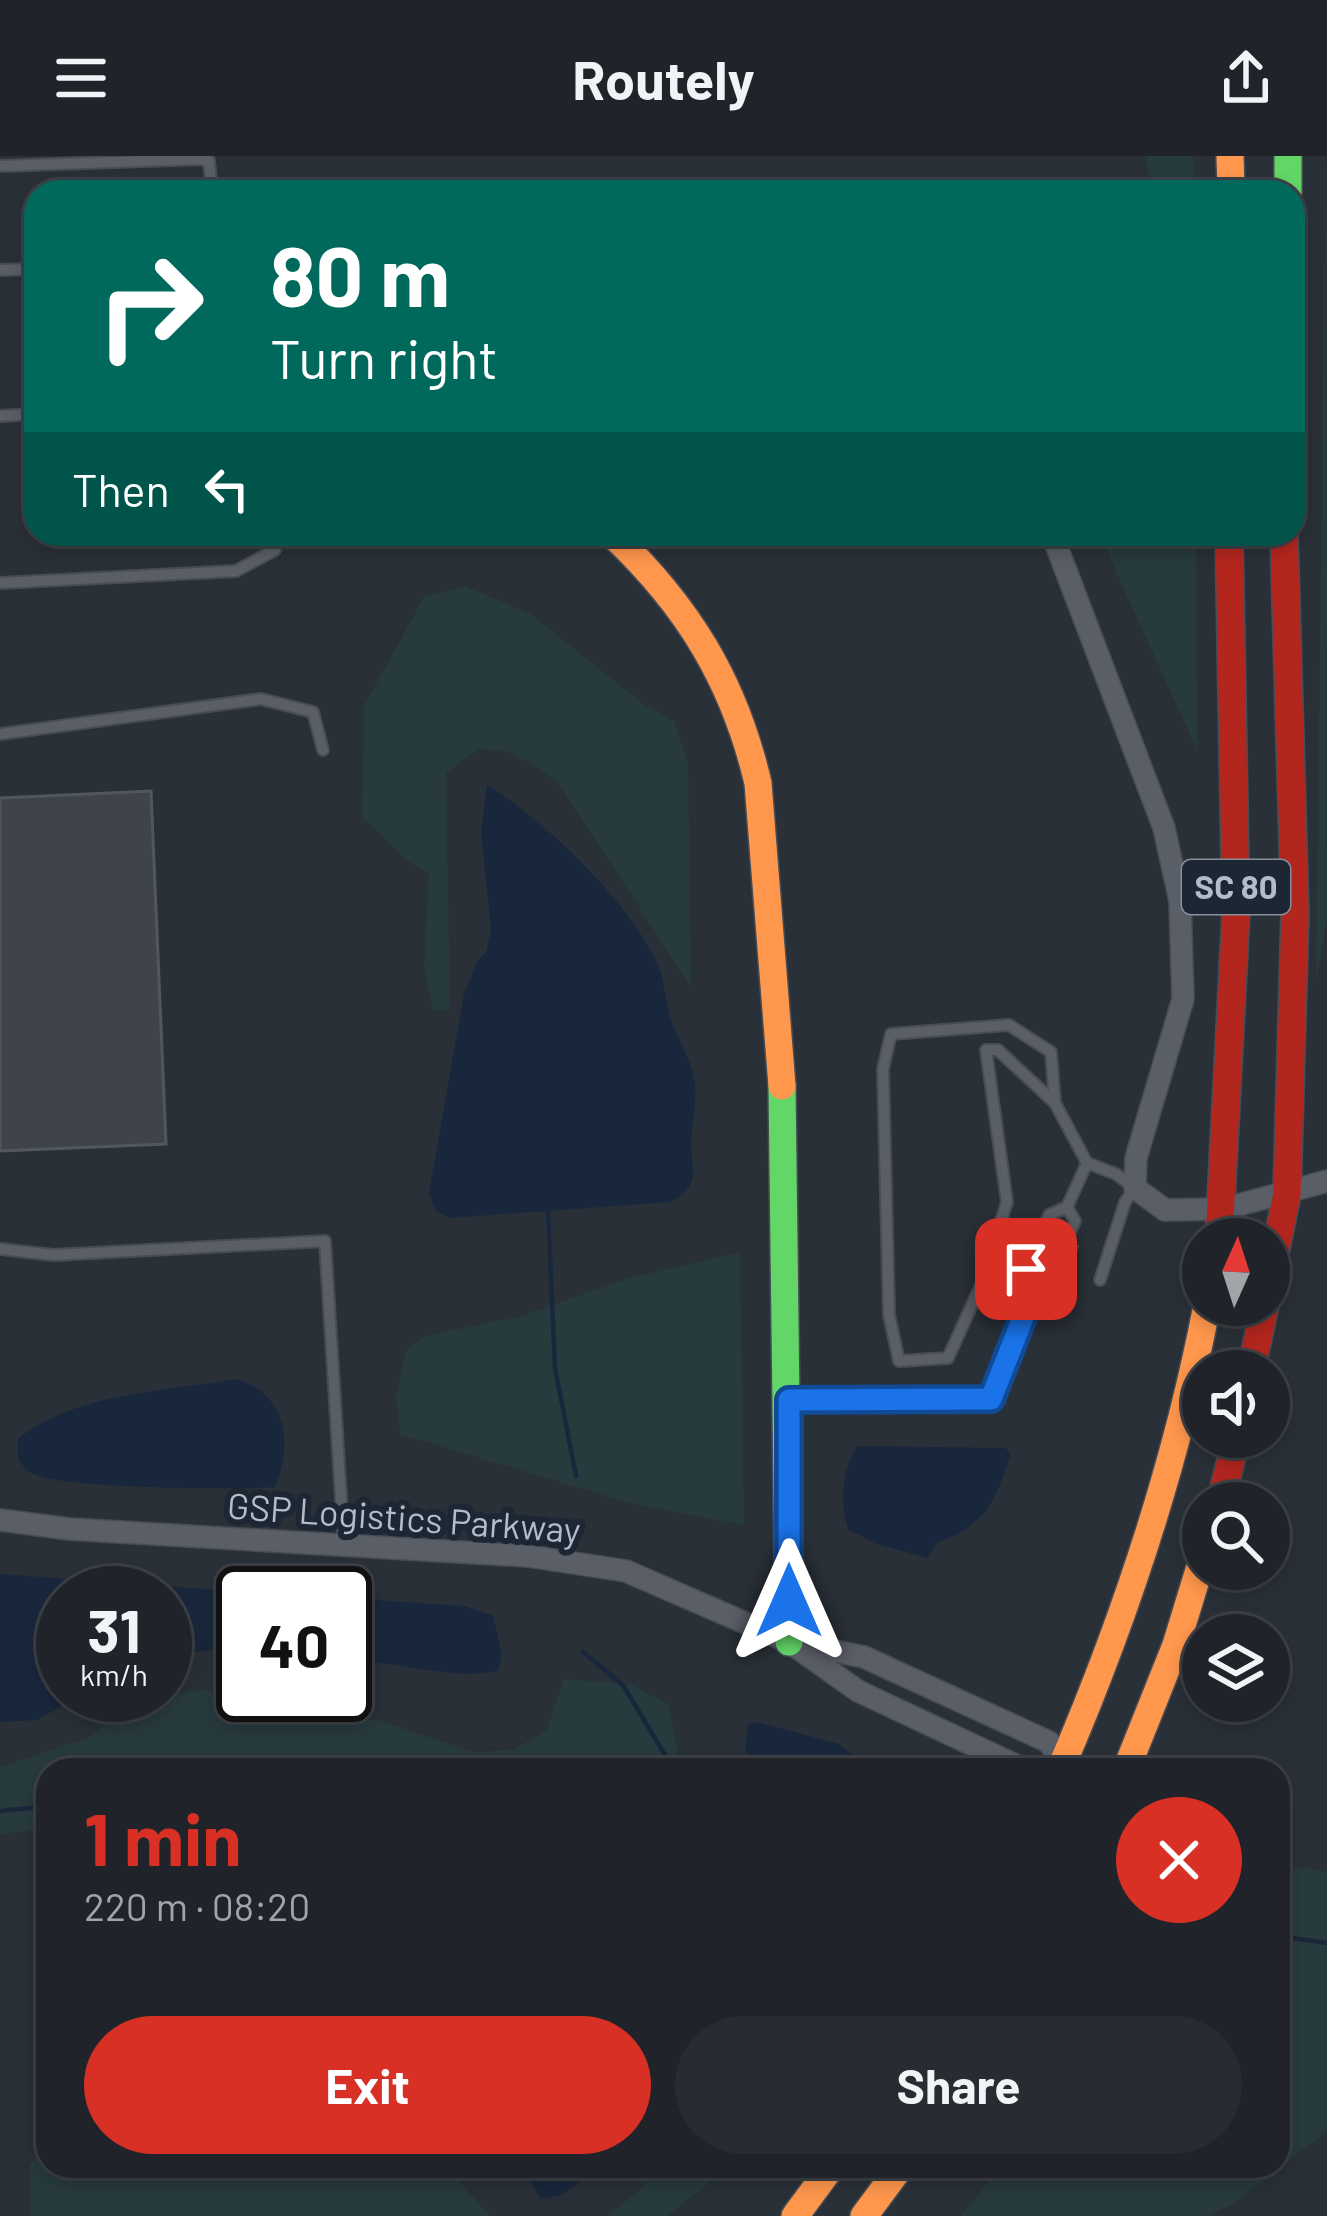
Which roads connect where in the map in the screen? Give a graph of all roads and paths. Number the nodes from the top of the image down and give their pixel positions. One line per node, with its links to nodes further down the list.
1 (0, 166): 2 (lane)
2 (211, 180)
3 (276, 546): 8 (lane)
4 (626, 546): 28 (main road)
5 (1057, 546): 14 (street)
6 (1229, 546): 17 (main road, SC 80)
7 (1284, 546): 15 (main road, SC 80)
8 (0, 583)
9 (0, 734): 10 (lane)
10 (323, 750)
11 (1054, 1102): 11 (lane); 12 (lane)
12 (1087, 1163): 14 (lane); 16 (lane)
13 (1327, 1180): 15 (street)
14 (1135, 1188): 17 (street); 25 (lane)
15 (1287, 1194): 17 (street); 19 (main road, SC 80)
16 (1067, 1208): 20 (lane); 21 (lane)
17 (1224, 1209): 18 (main road, SC 80)
18 (1222, 1218)
19 (1282, 1218)
20 (1042, 1232)
21 (1066, 1242)
22 (0, 1249): 30 (lane)
23 (1026, 1269): 26 (lane)
24 (1051, 1279): 26 (lane)
25 (1100, 1280)
26 (1028, 1305): 28 (lane)
27 (1202, 1326): 35 (main road)
28 (789, 1400): 32 (main road)
29 (0, 1520): 30 (street, GSP Logistics Parkway)
30 (344, 1546): 32 (street, GSP Logistics Parkway)
31 (1193, 1590): 36 (main road)
32 (789, 1642): 33 (street, GSP Logistics Parkway); 34 (street, GSP Logistics Parkway)
33 (1000, 1758)
34 (1056, 1758)
35 (1065, 1758)
36 (1131, 1758)
37 (823, 2178): 39 (main road)
38 (892, 2178): 40 (main road)
39 (794, 2216)
40 (864, 2216)

